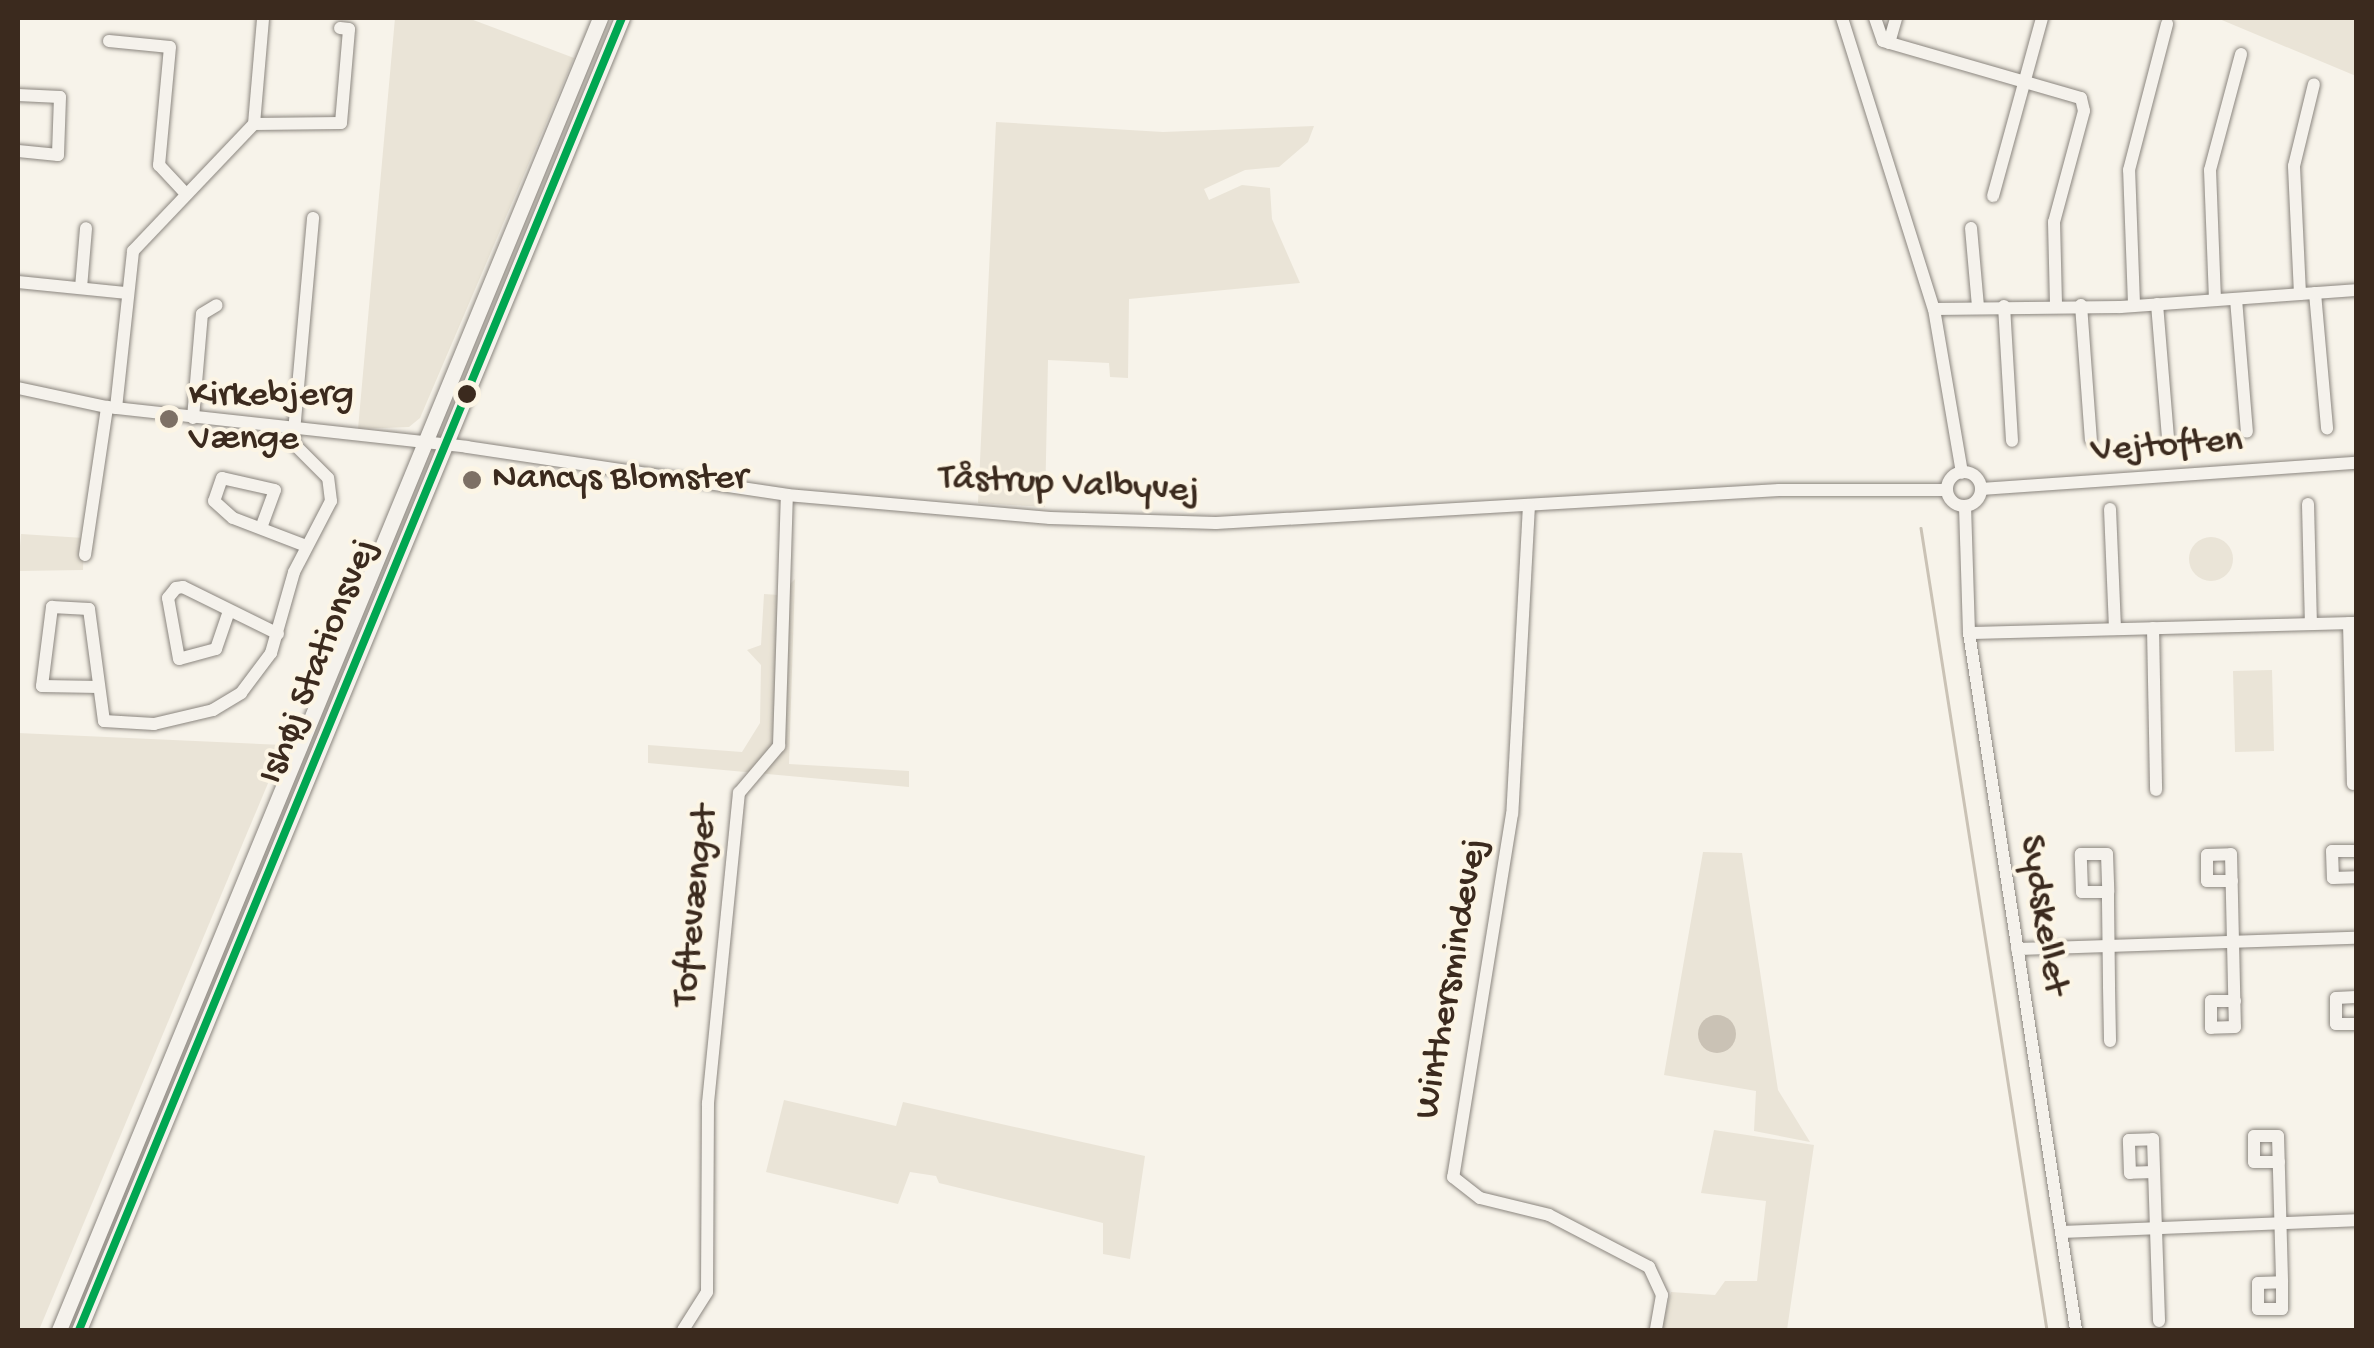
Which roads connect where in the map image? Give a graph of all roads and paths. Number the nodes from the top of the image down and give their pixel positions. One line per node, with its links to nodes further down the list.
1 (263, 18): 16 (street)
2 (600, 18): 48 (main road, Ishøj Stationsvej)
3 (622, 18): 49 (main road, Ishøj Stationsvej)
4 (1842, 18): 38 (street)
5 (1875, 18): 11 (street)
6 (1896, 18): 11 (street)
7 (2042, 18): 13 (street)
8 (2167, 24): 32 (street)
9 (340, 28): 16 (street)
10 (109, 41): 18 (street)
11 (1888, 42): 13 (street)
12 (2241, 54): 30 (street)
13 (2025, 79): 19 (street); 36 (street)
14 (2314, 84): 28 (street)
15 (18, 95): 17 (street)
16 (254, 124): 18 (street)
17 (18, 151)
18 (186, 194): 26 (street)
19 (1994, 196)
20 (313, 218): 43 (street)
21 (86, 228): 24 (street)
22 (1971, 228): 37 (street)
23 (18, 282): 24 (street)
24 (82, 288): 26 (street)
25 (2356, 290): 27 (street)
26 (127, 293): 40 (street)
27 (2315, 293): 28 (street); 42 (street)
28 (2300, 294): 29 (street)
29 (2236, 299): 30 (street); 44 (street)
30 (2215, 300): 33 (street)
31 (2081, 304): 32 (street); 36 (street); 46 (street)
32 (2134, 304): 33 (street)
33 (2157, 304): 45 (street)
34 (217, 305): 41 (street)
35 (2004, 306): 36 (street); 37 (street); 47 (street)
36 (2056, 306)
37 (1978, 307): 38 (street)
38 (1934, 310): 51 (street)
39 (18, 388): 40 (street, Tåstrup Valbyvej)
40 (111, 408): 41 (street, Tåstrup Valbyvej); 61 (street)
41 (193, 418): 43 (street, Tåstrup Valbyvej)
42 (2326, 428)
43 (294, 429): 48 (street, Tåstrup Valbyvej); 60 (street)
44 (2247, 432)
45 (2168, 438)
46 (2091, 440)
47 (2012, 441)
48 (426, 443): 49 (street, Tåstrup Valbyvej); 92 (main road, Ishøj Stationsvej)
49 (445, 445): 54 (street, Tåstrup Valbyvej); 93 (main road, Ishøj Stationsvej)
50 (2356, 463): 52 (street, Vejtoften)
51 (1962, 472): 52 (street); 53 (street)
52 (1981, 488): 57 (street)
53 (1947, 490): 56 (street, Tåstrup Valbyvej); 57 (street)
54 (787, 495): 56 (street, Tåstrup Valbyvej); 94 (street, Toftevænget)
55 (2308, 504): 64 (street)
56 (1529, 505): 95 (street, Winthersmindevej)
57 (1965, 506): 68 (street, Sydskellet)
58 (2110, 509): 66 (street)
59 (261, 528): 59 (street); 60 (street)
60 (306, 546): 67 (street)
61 (85, 556)
62 (229, 611): 62 (street); 67 (street)
63 (2353, 623): 64 (street); 70 (street)
64 (2311, 624): 65 (street)
65 (2153, 628): 66 (street); 71 (street)
66 (2115, 629): 68 (street)
67 (278, 634): 69 (street)
68 (1970, 634): 79 (street, Sydskellet)
69 (99, 687): 69 (street)
70 (2353, 784)
71 (2156, 790)
72 (2356, 851): 73 (street)
73 (2356, 877)
74 (2232, 880): 77 (street)
75 (2108, 892): 78 (street)
76 (2356, 938): 77 (street)
77 (2234, 941): 78 (street); 81 (street)
78 (2108, 944): 79 (street); 83 (street)
79 (2017, 949): 89 (street, Sydskellet)
80 (2356, 997): 82 (street)
81 (2235, 1001)
82 (2356, 1024)
83 (2110, 1042)
84 (2279, 1162): 87 (street)
85 (2154, 1172): 88 (street)
86 (2356, 1220): 87 (street)
87 (2280, 1222): 88 (street); 90 (street)
88 (2156, 1226): 89 (street); 91 (street)
89 (2061, 1232): 96 (street, Sydskellet)
90 (2282, 1282)
91 (2159, 1321)
92 (60, 1330)
93 (79, 1330)
94 (683, 1330)
95 (1656, 1330)
96 (2076, 1330)

